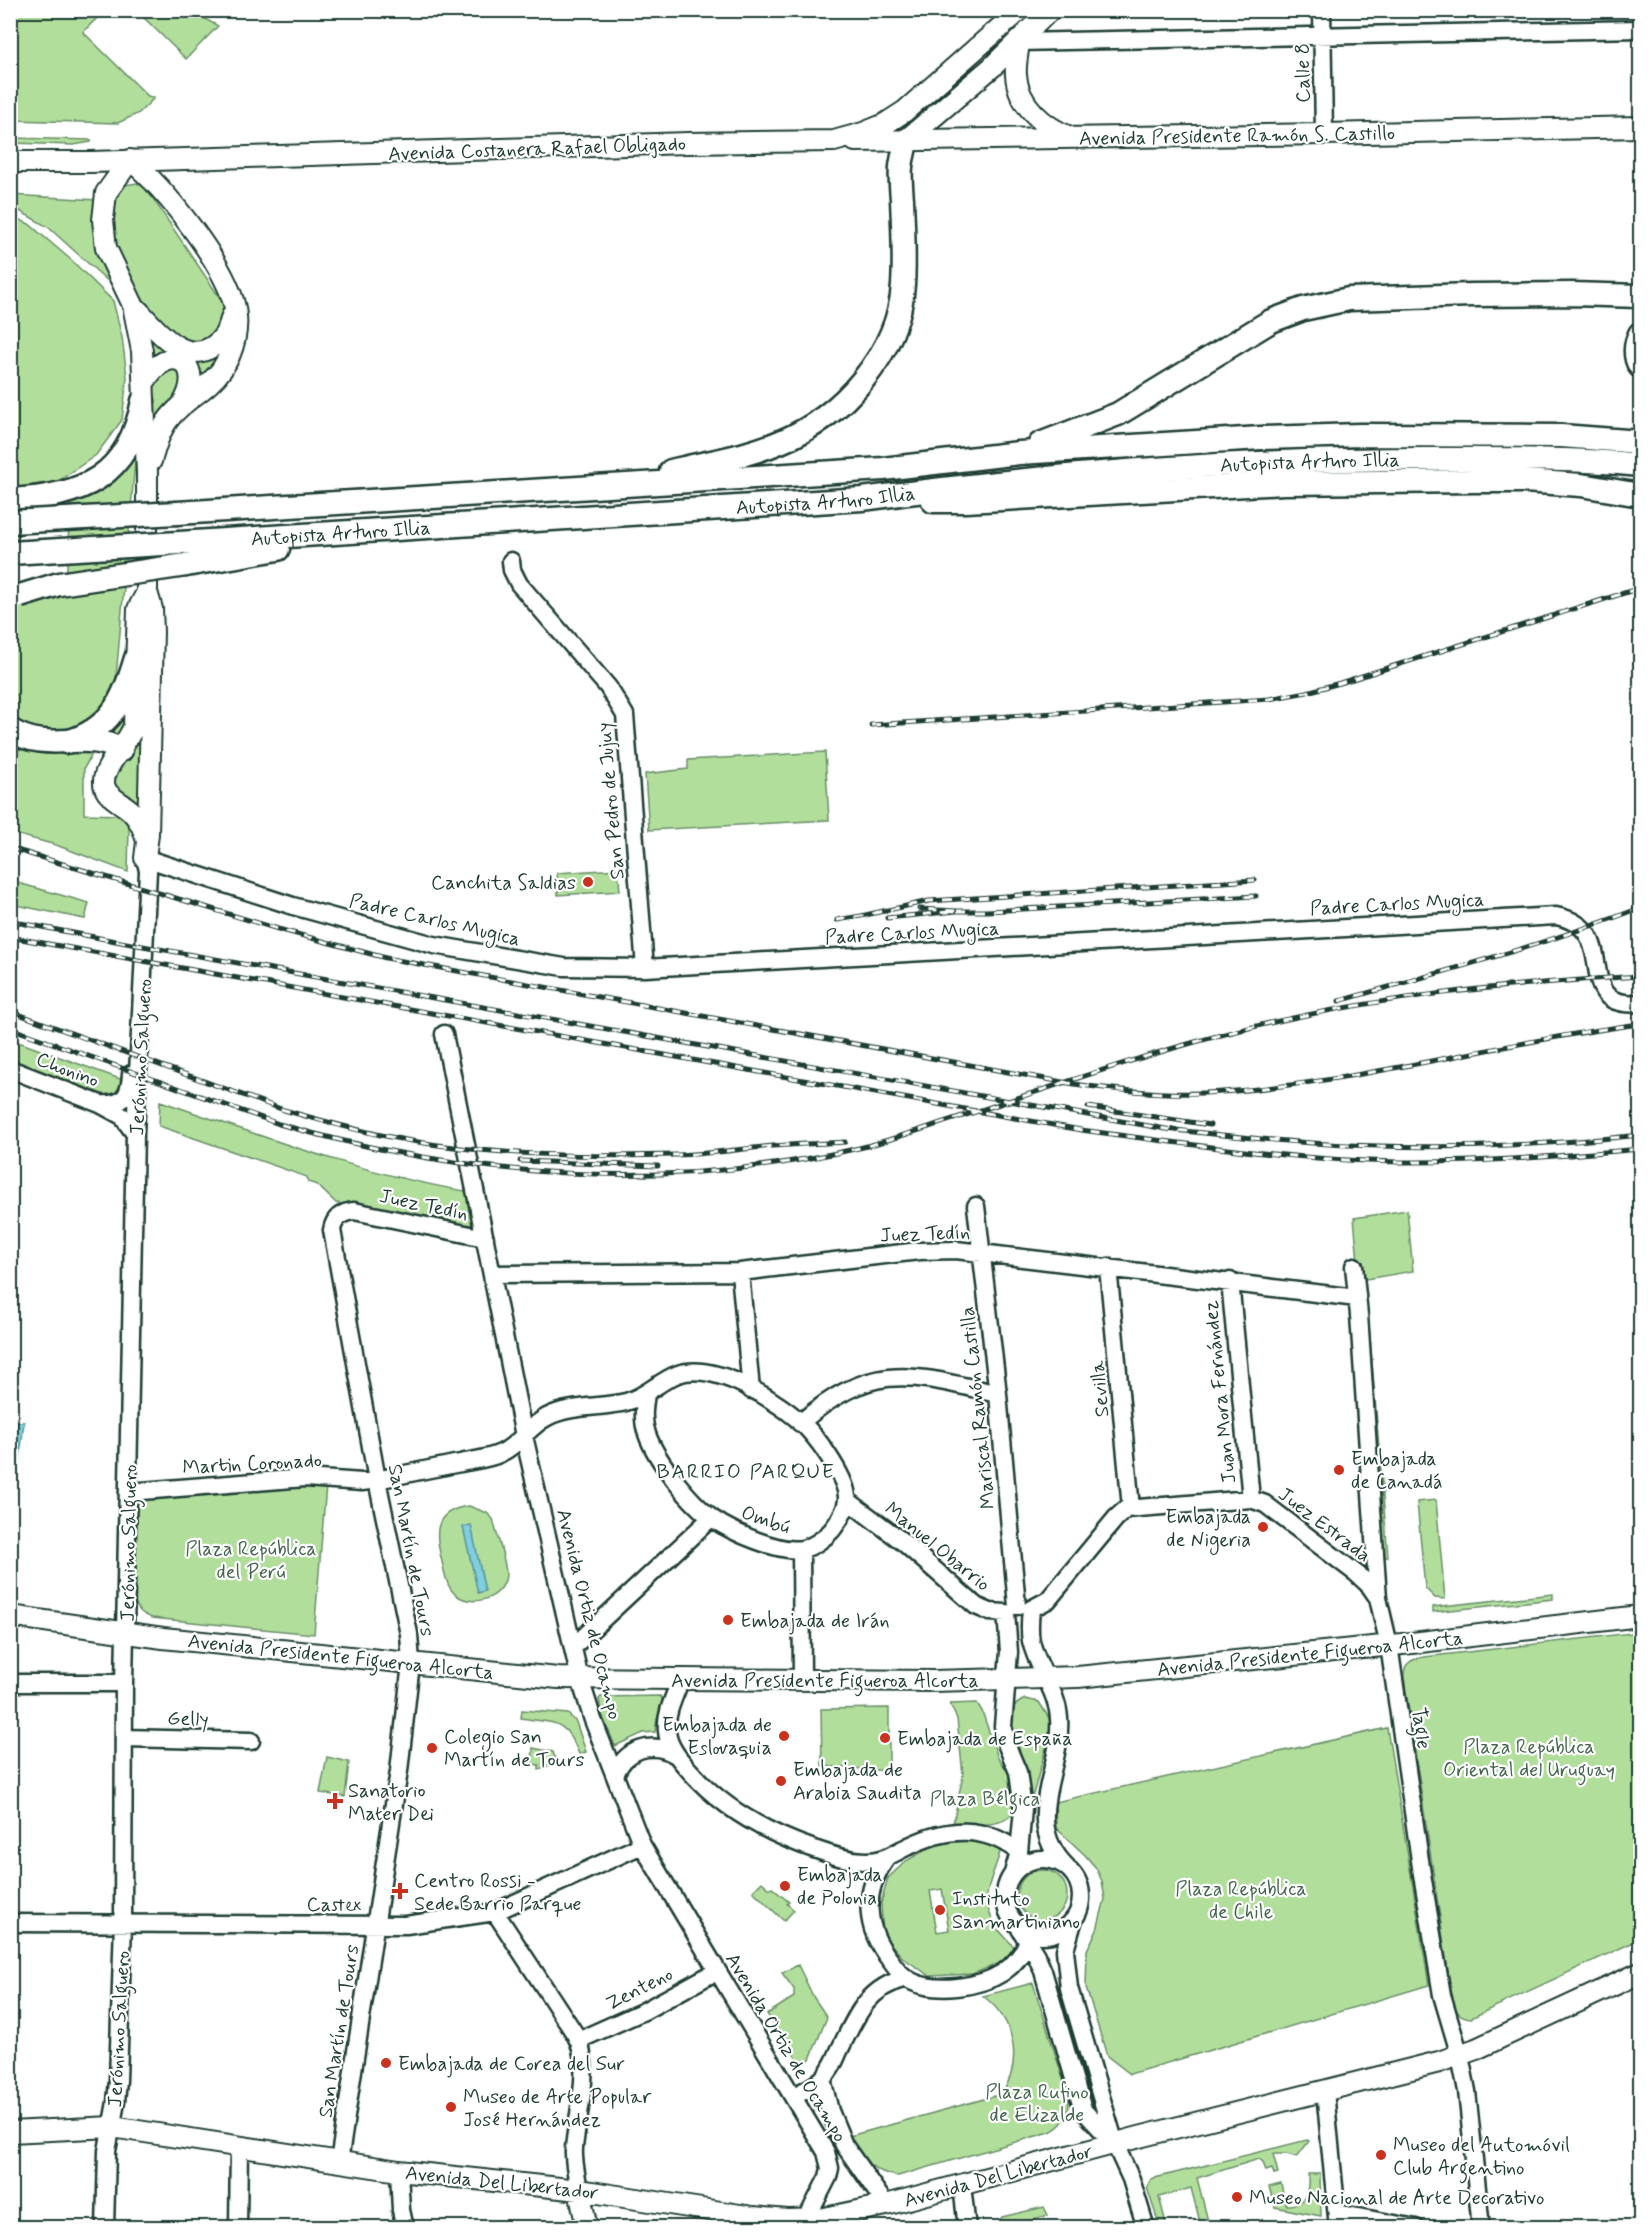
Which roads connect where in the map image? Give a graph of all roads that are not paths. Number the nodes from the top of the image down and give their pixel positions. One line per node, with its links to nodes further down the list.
1 (1020, 10): 11 (main road, Avenida Costanera Rafael Obligado)
2 (1050, 10): 6 (main road)
3 (1322, 10): 5 (street, Calle 8)
4 (1641, 29): 5 (street)
5 (1322, 37): 6 (street); 8 (street, Calle 8)
6 (1019, 42): 9 (main road); 10 (main road)
7 (1641, 127): 8 (main road, Avenida Presidente Ramón S. Castillo)
8 (1324, 134): 9 (main road, Avenida Presidente Ramón S. Castillo)
9 (1072, 138): 10 (main road, Avenida Presidente Ramón S. Castillo)
10 (906, 140): 11 (main road, Avenida Presidente Ramón S. Castillo); 27 (highway)
11 (834, 141): 12 (main road, Avenida Costanera Rafael Obligado)
12 (130, 160): 13 (main road, Avenida Costanera Rafael Obligado); 15 (main road, Jerónimo Salguero); 16 (main road, Jerónimo Salguero)
13 (10, 162)
14 (1641, 296): 22 (highway)
15 (232, 299): 16 (main road); 20 (main road, Jerónimo Salguero)
16 (133, 305): 19 (main road, Jerónimo Salguero)
17 (1641, 334): 18 (highway)
18 (1641, 366)
19 (144, 392): 20 (main road); 25 (main road, Jerónimo Salguero); 30 (highway)
20 (180, 408): 25 (main road, Jerónimo Salguero)
21 (1641, 442): 22 (highway, Autopista Arturo Illia)
22 (1019, 453): 27 (highway, Autopista Arturo Illia)
23 (1608, 462): 24 (highway, Autopista Arturo Illia); 26 (highway); 29 (highway, Autopista Arturo Illia)
24 (1641, 465)
25 (147, 473): 35 (main road, Jerónimo Salguero)
26 (1641, 475)
27 (617, 484): 31 (highway, Autopista Arturo Illia, bridge)
28 (1641, 495): 29 (highway)
29 (862, 499): 32 (highway, Autopista Arturo Illia)
30 (10, 500)
31 (10, 522)
32 (404, 528): 33 (highway, Autopista Arturo Illia, bridge); 36 (highway, bridge)
33 (10, 552)
34 (511, 561): 44 (street, San Pedro de Jujuy)
35 (147, 592): 37 (main road, Jerónimo Salguero); 41 (main road, Jerónimo Salguero)
36 (15, 599)
37 (136, 658): 39 (highway); 40 (main road, Jerónimo Salguero)
38 (10, 730): 39 (highway)
39 (66, 742): 40 (highway)
40 (121, 750): 41 (main road); 42 (main road, Jerónimo Salguero)
41 (148, 781): 42 (main road); 43 (main road, Jerónimo Salguero)
42 (121, 803): 43 (main road, Jerónimo Salguero)
43 (145, 849): 44 (street, Padre Carlos Mugica); 48 (street, Jerónimo Salguero); 49 (street, Jerónimo Salguero)
44 (645, 968): 45 (street, Padre Carlos Mugica)
45 (1641, 1003)
46 (444, 1034): 52 (street, Avenida Ortiz de Ocampo)
47 (10, 1069): 48 (street, Chonino)
48 (100, 1104): 49 (street, Chonino)
49 (135, 1134): 66 (street, Jerónimo Salguero)
50 (976, 1206): 53 (street, Mariscal Ramón Castilla)
51 (354, 1211): 52 (street, Juez Tedín); 65 (street, San Martín de Tours)
52 (485, 1238): 57 (street, Avenida Ortiz de Ocampo)
53 (981, 1252): 55 (street, Juez Tedín); 56 (street, Juez Tedín); 62 (street, Mariscal Ramón Castilla)
54 (1354, 1266): 59 (street, Tagle)
55 (1108, 1267): 58 (street, Juez Tedín); 69 (street, Sevilla)
56 (740, 1272): 57 (street, Juez Tedín); 60 (street)
57 (493, 1274): 64 (street, Avenida Ortiz de Ocampo)
58 (1230, 1281): 59 (street, Juez Tedín); 67 (street, Juan Mora Fernández)
59 (1357, 1298): 72 (street, Tagle)
60 (751, 1390): 61 (street); 63 (street)
61 (646, 1394): 64 (street, Martin Coronado); 70 (street, Ombú)
62 (998, 1394): 63 (street); 73 (street, Mariscal Ramón Castilla)
63 (800, 1422): 68 (street)
64 (524, 1436): 65 (street, Martin Coronado); 78 (street, Avenida Ortiz de Ocampo)
65 (377, 1480): 66 (street, Martin Coronado); 79 (street, San Martín de Tours)
66 (129, 1492): 76 (street, Jerónimo Salguero)
67 (1251, 1498): 69 (street, Juez Estrada); 72 (street, Juez Estrada)
68 (847, 1500): 71 (street, Ombú); 73 (street, Manuel Obarrio)
69 (1131, 1508): 73 (street)
70 (711, 1518): 71 (street, Ombú); 78 (street)
71 (801, 1550): 82 (street)
72 (1378, 1598): 77 (street, Tagle)
73 (1018, 1609): 83 (street, Mariscal Ramón Castilla); 84 (street, Mariscal Ramón Castilla)
74 (10, 1616): 76 (main road, Avenida Presidente Figueroa Alcorta)
75 (1641, 1616): 77 (main road, Avenida Presidente Figueroa Alcorta)
76 (127, 1633): 79 (main road, Avenida Presidente Figueroa Alcorta); 86 (street, Jerónimo Salguero)
77 (1389, 1645): 83 (main road, Avenida Presidente Figueroa Alcorta); 106 (street, Tagle)
78 (574, 1646): 80 (street, Avenida Ortiz de Ocampo)
79 (411, 1663): 80 (main road, Avenida Presidente Figueroa Alcorta); 100 (street, San Martín de Tours)
80 (580, 1679): 81 (main road, Avenida Presidente Figueroa Alcorta); 90 (street, Avenida Ortiz de Ocampo)
81 (681, 1679): 82 (main road, Avenida Presidente Figueroa Alcorta); 89 (street)
82 (802, 1679): 84 (main road, Avenida Presidente Figueroa Alcorta)
83 (1047, 1679): 84 (main road, Avenida Presidente Figueroa Alcorta); 94 (street, Mariscal Ramón Castilla)
84 (1007, 1680): 92 (street, Mariscal Ramón Castilla)
85 (10, 1683): 86 (street)
86 (124, 1683): 87 (street, Jerónimo Salguero)
87 (124, 1738): 88 (street, Gelly); 98 (street, Jerónimo Salguero)
88 (251, 1741)
89 (676, 1755): 90 (street); 93 (street)
90 (615, 1775): 91 (street, Avenida Ortiz de Ocampo)
91 (642, 1845): 96 (street, Castex); 102 (street, Avenida Ortiz de Ocampo)
92 (1019, 1851): 93 (street); 95 (street, Mariscal Ramón Castilla)
93 (886, 1859): 104 (street)
94 (1067, 1867): 95 (street); 97 (street)
95 (1013, 1873): 101 (street)
96 (495, 1912): 100 (street, Castex); 105 (street)
97 (1074, 1919): 101 (street); 112 (street)
98 (123, 1922): 99 (street, Castex); 100 (street, Castex); 110 (street, Jerónimo Salguero)
99 (10, 1923)
100 (377, 1926): 114 (street, San Martín de Tours)
101 (1024, 1935): 104 (street); 112 (street)
102 (717, 1971): 105 (street, Zenteno); 109 (street, Avenida Ortiz de Ocampo)
103 (1641, 1973): 106 (main road, Avenida Del Libertador)
104 (906, 1978): 107 (street)
105 (579, 2040): 117 (street)
106 (1460, 2056): 108 (main road, Avenida Del Libertador); 128 (street, Tagle)
107 (822, 2079): 109 (street); 118 (street, Avenida Ortiz de Ocampo)
108 (1325, 2091): 112 (main road, Avenida Del Libertador); 119 (street)
109 (794, 2096): 120 (street, Avenida Ortiz de Ocampo)
110 (112, 2127): 111 (main road, Avenida Del Libertador); 113 (main road, Avenida Del Libertador); 121 (street, Jerónimo Salguero)
111 (10, 2132)
112 (1115, 2144): 116 (main road, Avenida Del Libertador); 126 (street)
113 (239, 2146): 114 (main road, Avenida Del Libertador); 122 (street)
114 (339, 2162): 115 (main road, Avenida Del Libertador)
115 (399, 2171): 117 (main road, Avenida Del Libertador); 123 (street)
116 (962, 2186): 118 (main road, Avenida Del Libertador); 125 (street)
117 (579, 2190): 120 (main road, Avenida Del Libertador); 124 (main road)
118 (886, 2205): 120 (main road, Avenida Del Libertador)
119 (1337, 2220): 127 (street)
120 (804, 2224)
121 (105, 2228)
122 (238, 2228)
123 (405, 2228)
124 (587, 2228)
125 (968, 2228)
126 (1146, 2228)
127 (1416, 2228)
128 (1481, 2228)

